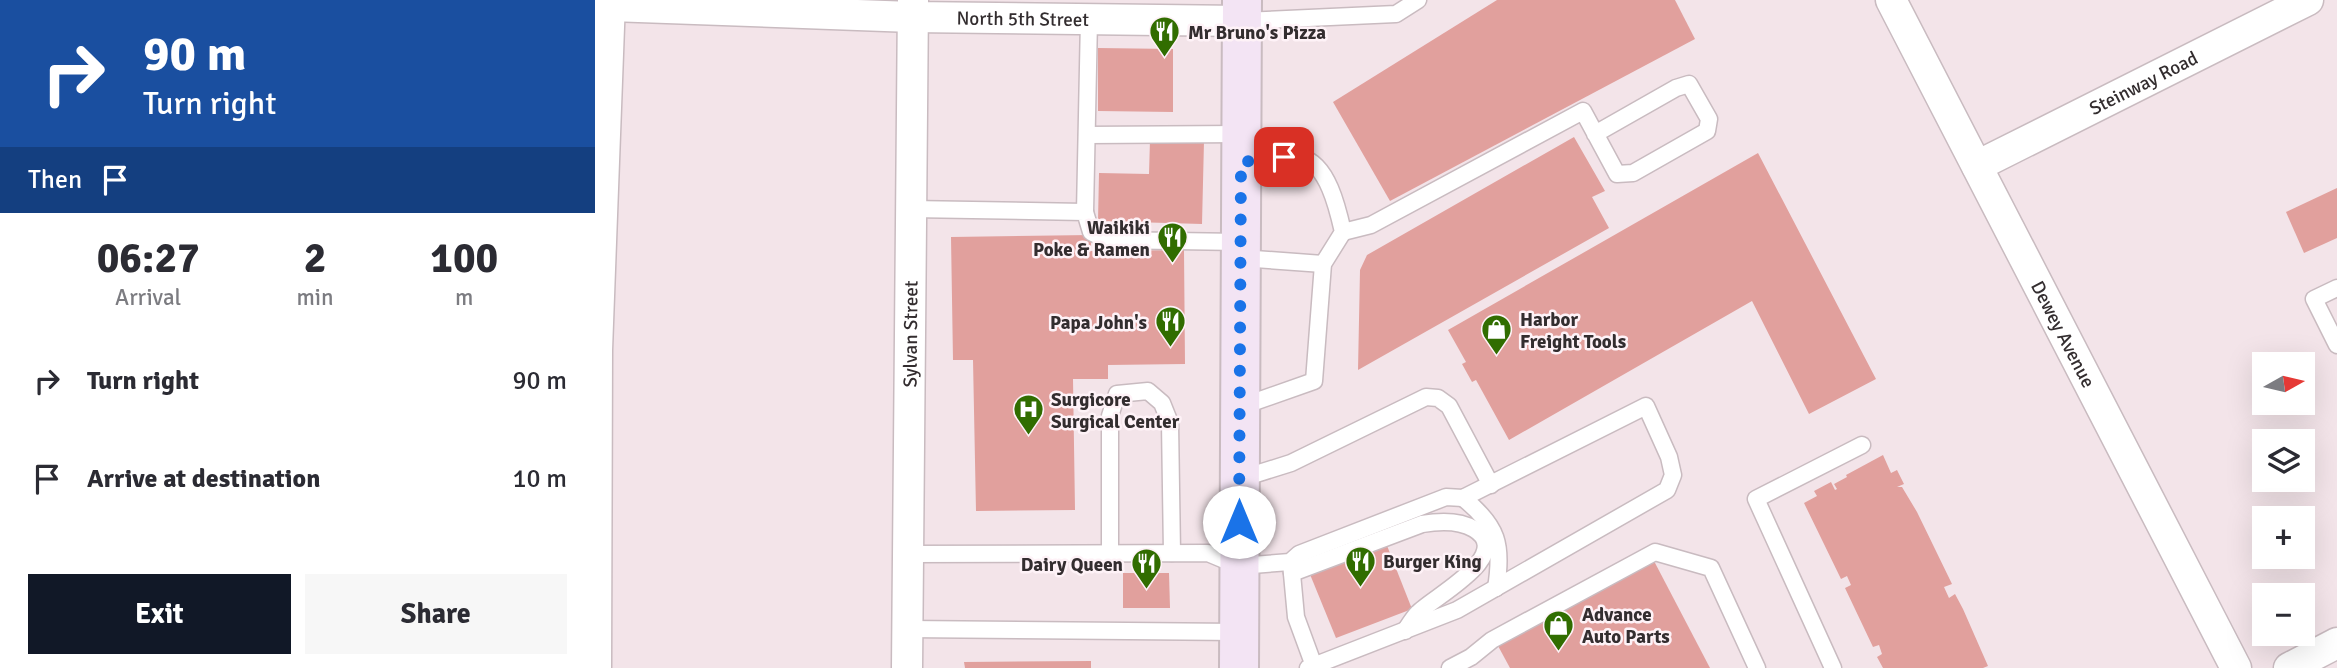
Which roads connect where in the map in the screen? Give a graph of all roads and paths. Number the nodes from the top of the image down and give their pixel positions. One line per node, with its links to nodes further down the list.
1 (1418, 0): 6 (lane)
2 (1891, 0): 12 (street, Dewey Avenue)
3 (2301, 2): 12 (street, Steinway Road)
4 (605, 6): 5 (street, North 5th Street); 20 (street)
5 (913, 8): 8 (street, North 5th Street); 13 (street, Sylvan Street)
6 (1339, 8): 7 (lane)
7 (1242, 10): 8 (street, North 5th Street); 11 (main road)
8 (1089, 19): 10 (lane)
9 (1595, 134): 9 (lane); 15 (lane)
10 (1087, 135): 11 (lane); 14 (lane)
11 (1241, 148): 15 (lane); 16 (main road)
12 (1976, 166): 43 (street, Dewey Avenue)
13 (911, 209): 14 (lane); 27 (street, Sylvan Street)
14 (1085, 212): 16 (lane)
15 (1343, 232): 17 (lane)
16 (1241, 250): 17 (lane); 21 (main road)
17 (1323, 264): 21 (lane)
18 (2337, 288): 19 (lane)
19 (2337, 345)
20 (596, 350): 38 (street)
21 (1240, 407): 23 (main road)
22 (1862, 445): 42 (lane)
23 (1240, 479): 24 (lane); 29 (main road)
24 (1491, 485): 25 (lane); 31 (lane)
25 (1463, 498): 30 (lane); 31 (lane)
26 (1173, 553): 28 (lane); 28 (lane); 29 (lane)
27 (908, 554): 28 (lane); 32 (street, Sylvan Street)
28 (1110, 554)
29 (1239, 566): 30 (lane); 35 (main road)
30 (1291, 568): 33 (lane); 37 (lane)
31 (1496, 588): 33 (lane)
32 (907, 629): 35 (lane); 39 (street, Sylvan Street)
33 (1405, 631): 37 (lane)
34 (2337, 643): 44 (street)
35 (1239, 650)
36 (1474, 663): 40 (lane); 41 (lane)
37 (1311, 667)
38 (596, 668)
39 (907, 668)
40 (1450, 668)
41 (1757, 668)
42 (1833, 668)
43 (2236, 668)
44 (2289, 668)

